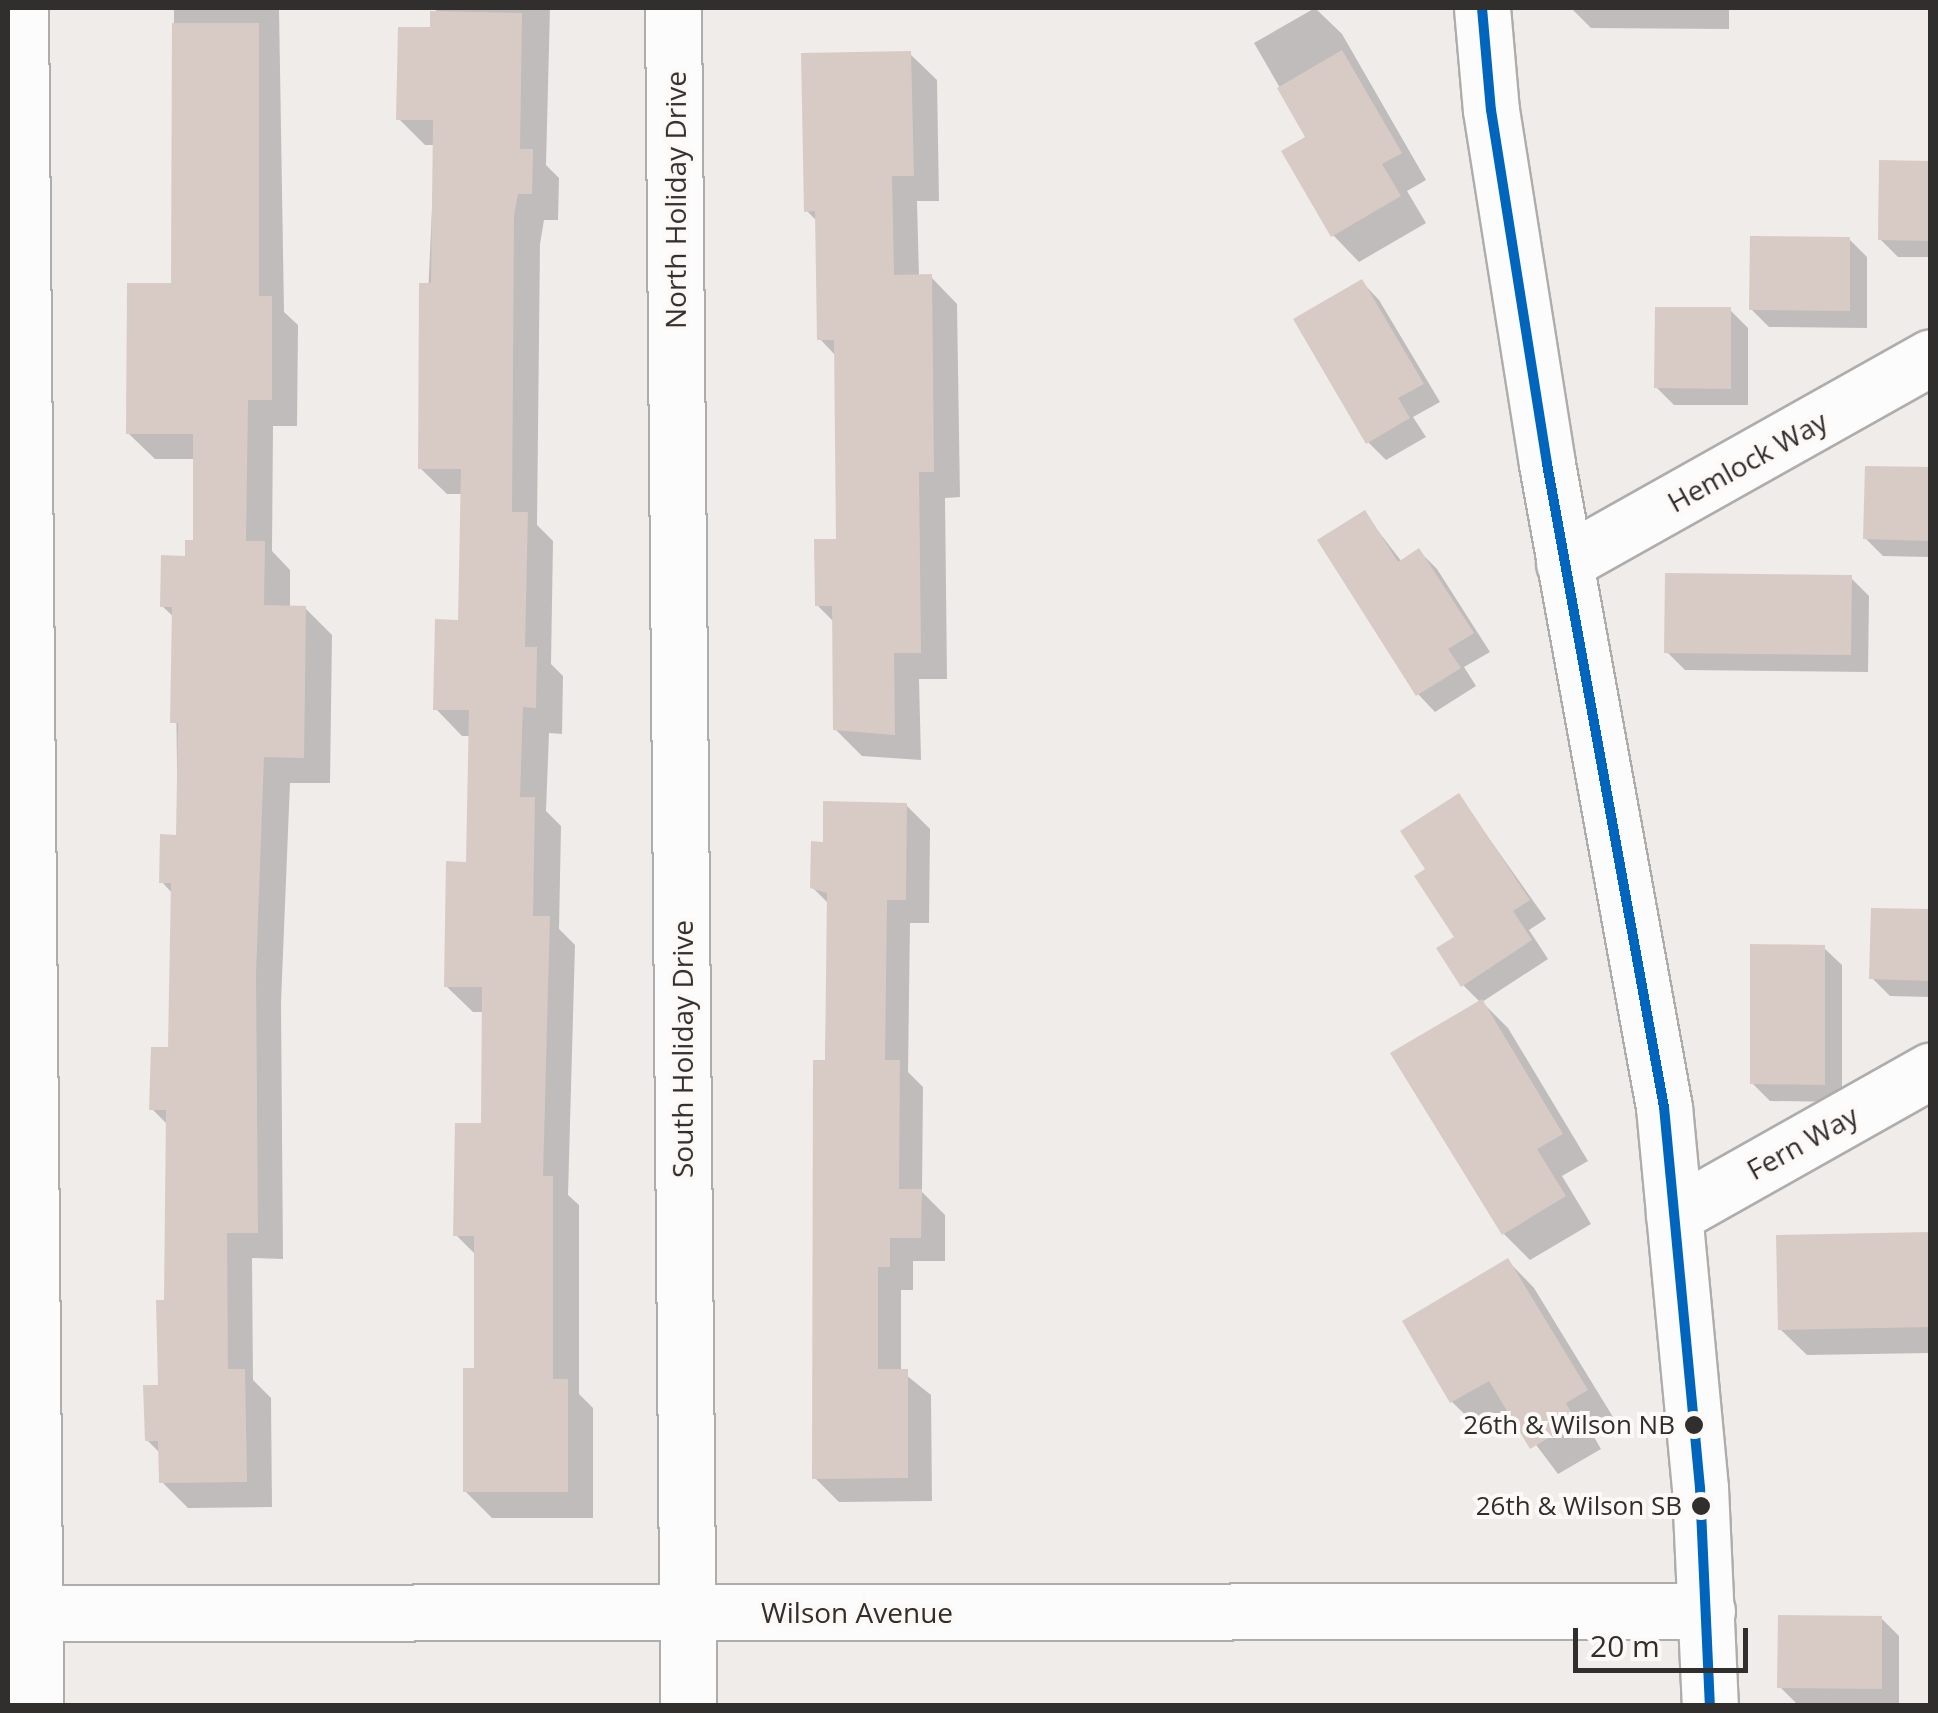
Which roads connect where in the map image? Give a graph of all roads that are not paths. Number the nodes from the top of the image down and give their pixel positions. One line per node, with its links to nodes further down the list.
1 (20, 8): 11 (street)
2 (673, 8): 5 (street, North Holiday Drive)
3 (1482, 8): 6 (street)
4 (1930, 358): 6 (street, Hemlock Way)
5 (676, 394): 10 (street, South Holiday Drive)
6 (1564, 564): 8 (street)
7 (1930, 1071): 8 (street, Fern Way)
8 (1674, 1215): 9 (street)
9 (1707, 1611): 10 (street, Wilson Avenue); 14 (street)
10 (687, 1612): 11 (street, Wilson Avenue); 13 (street, South Holiday Drive)
11 (21, 1613): 12 (street)
12 (35, 1706)
13 (688, 1706)
14 (1710, 1706)

